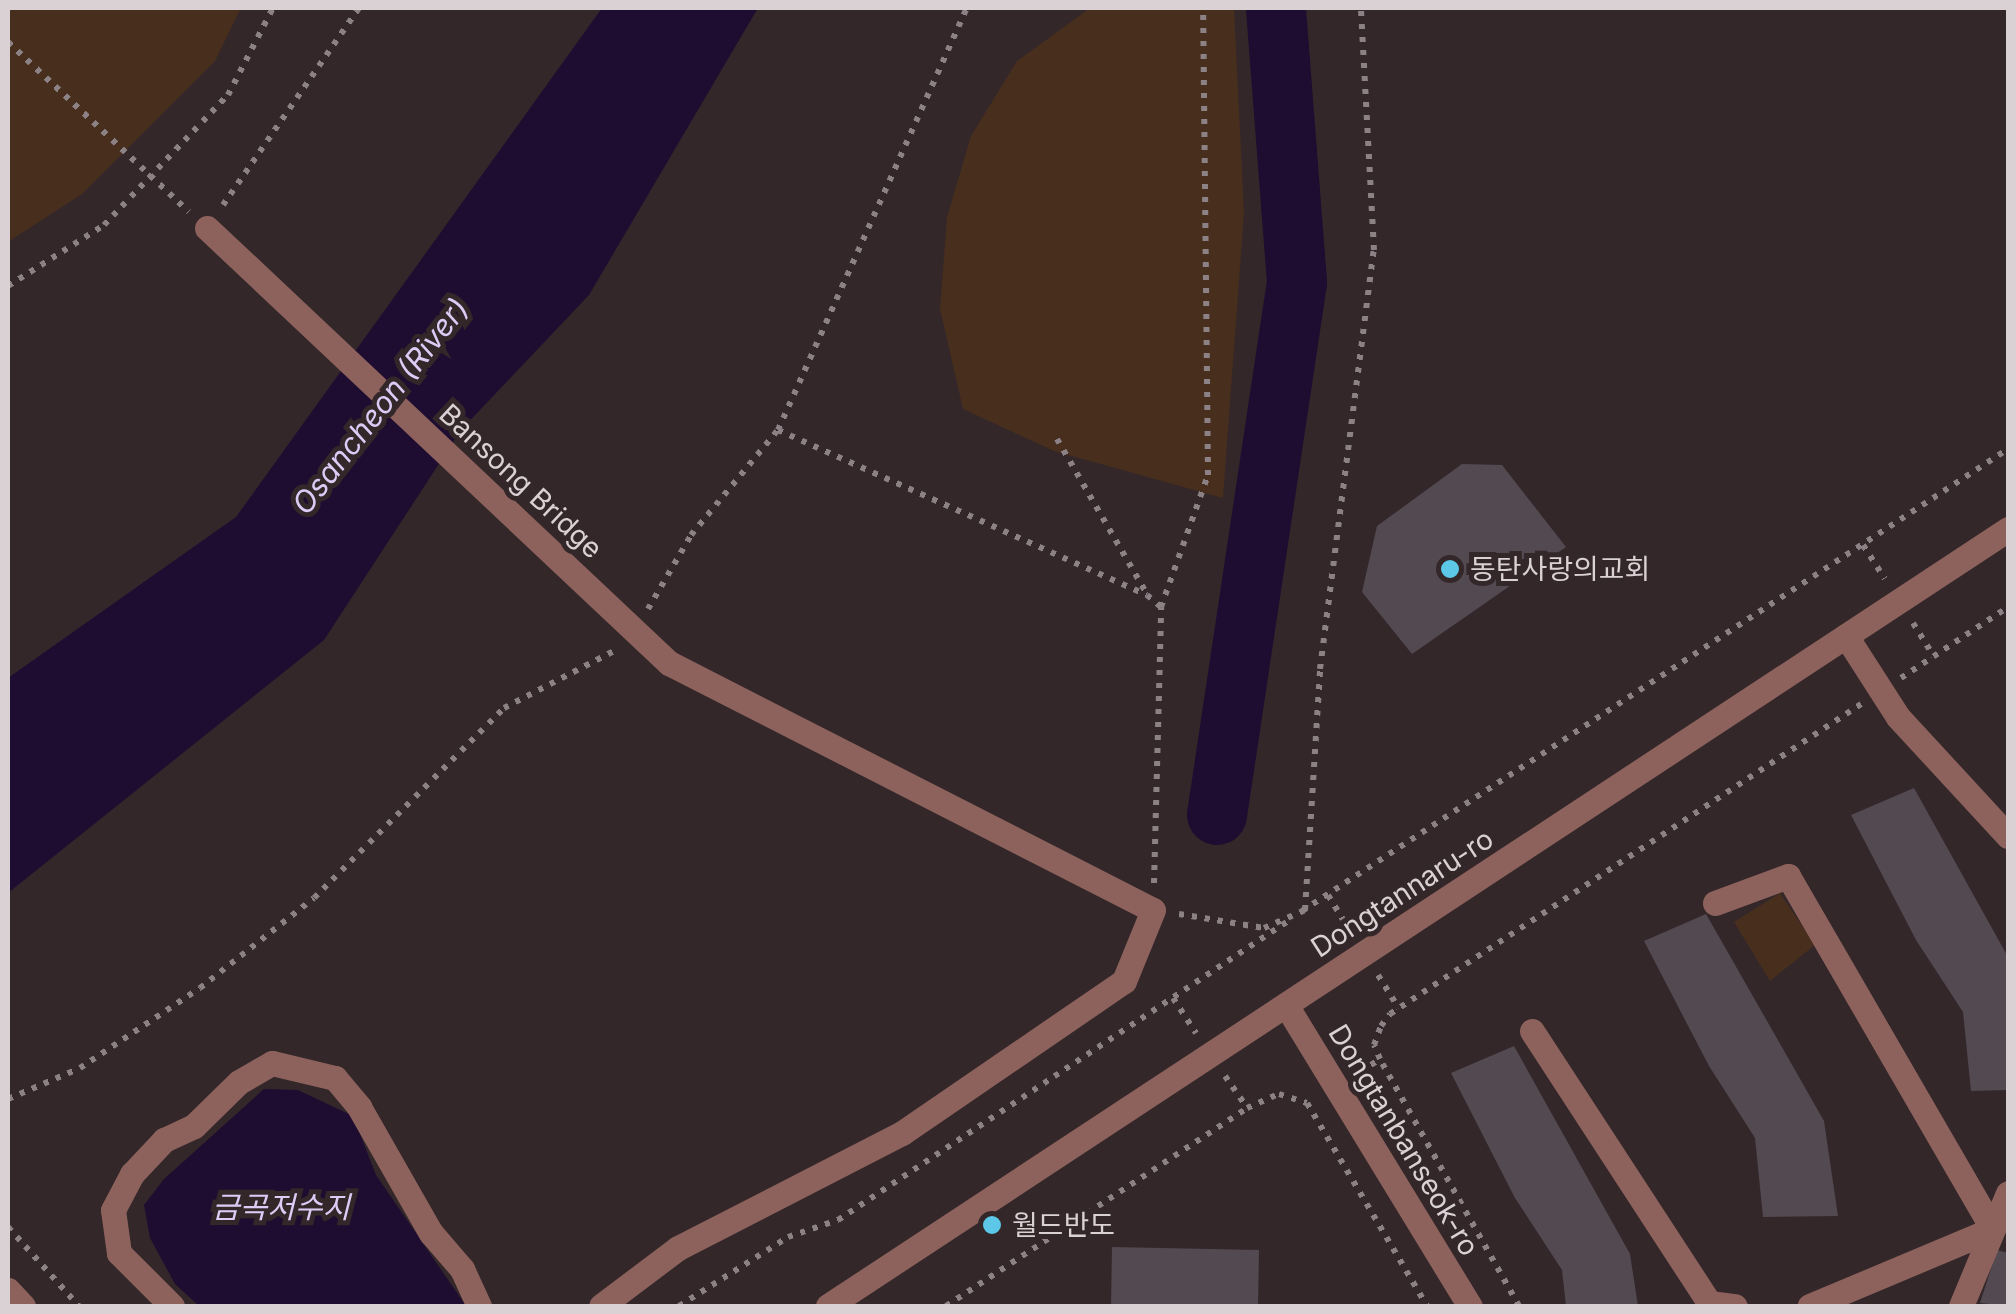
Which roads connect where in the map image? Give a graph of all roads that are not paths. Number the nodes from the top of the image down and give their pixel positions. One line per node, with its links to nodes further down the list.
1 (206, 228): 14 (street, Bansong Bridge)
2 (2008, 529): 3 (street, Dongtannaru-ro)
3 (1846, 636): 4 (street); 6 (street, Dongtannaru-ro)
4 (2008, 836)
5 (1716, 903): 9 (street)
6 (1286, 1005): 15 (street, Dongtannaru-ro); 16 (street, Dongtanbanseok-ro)
7 (1532, 1031): 17 (street)
8 (2008, 1192): 9 (street)
9 (1993, 1229): 18 (street); 19 (street)
10 (8, 1290): 11 (street)
11 (23, 1306)
12 (172, 1306): 13 (street)
13 (478, 1306)
14 (601, 1306)
15 (828, 1306)
16 (1470, 1306)
17 (1734, 1306)
18 (1810, 1306)
19 (1961, 1306)

